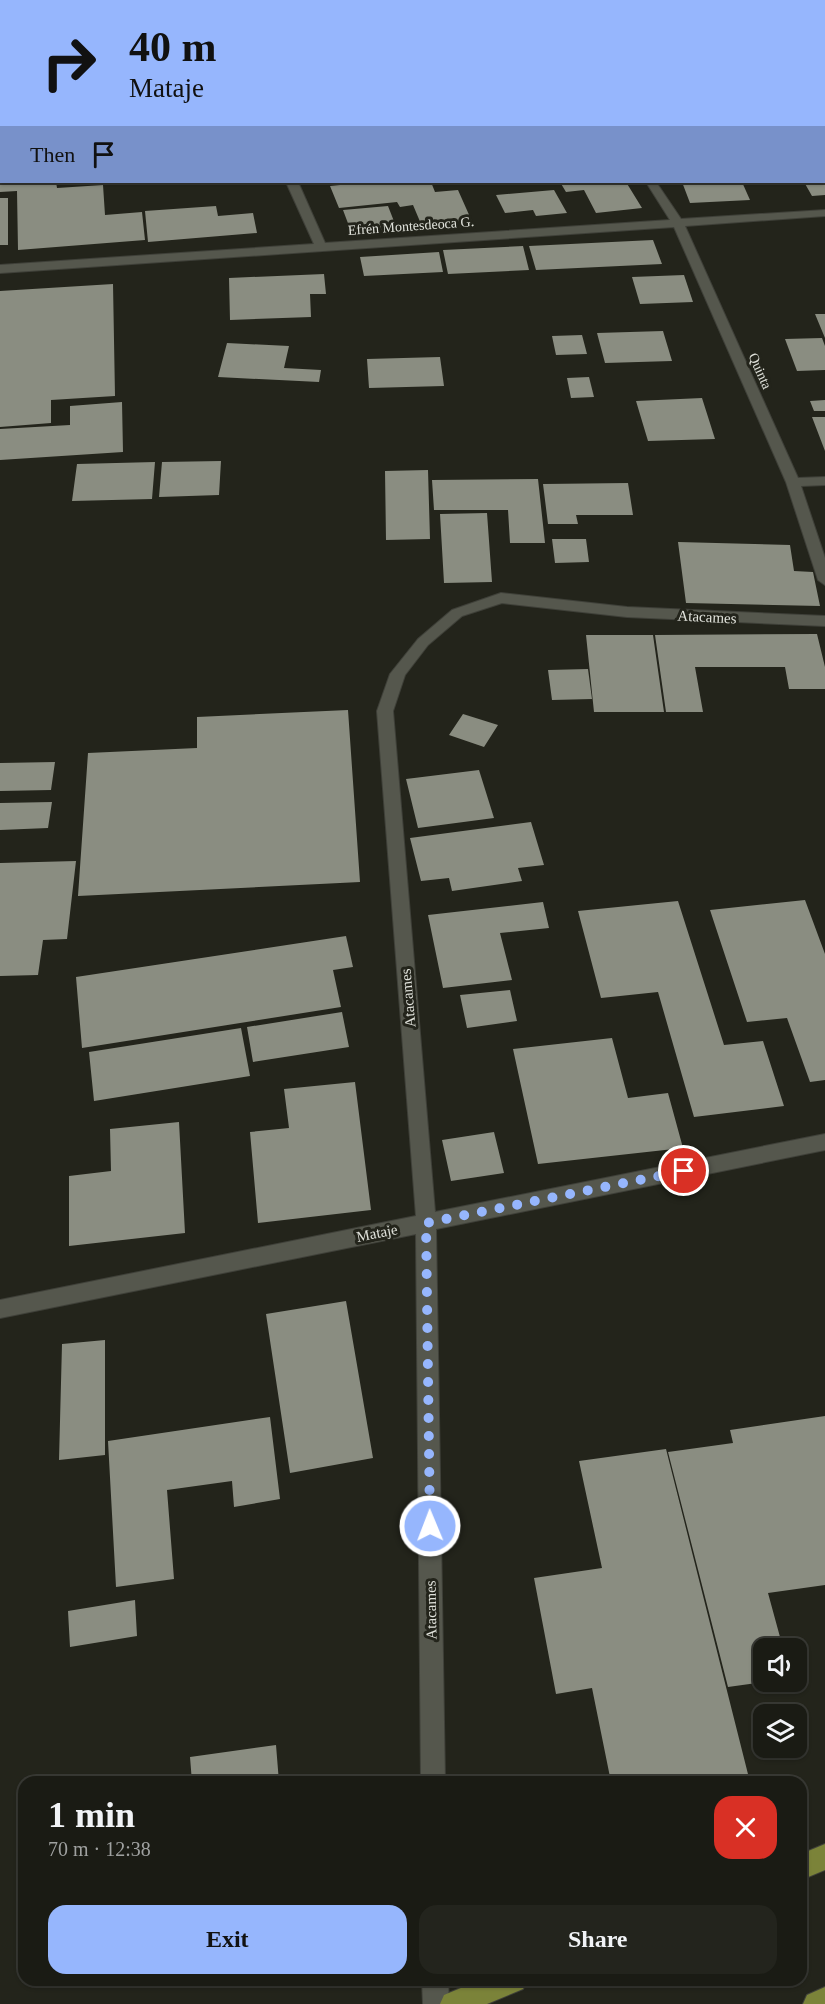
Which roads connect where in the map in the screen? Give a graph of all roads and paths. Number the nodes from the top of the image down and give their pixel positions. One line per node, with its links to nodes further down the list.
1 (292, 183): 5 (street)
2 (652, 183): 4 (street, Quinta)
3 (825, 213): 4 (street, Efrén Montesdeoca G.)
4 (678, 223): 5 (street, Efrén Montesdeoca G.); 8 (street, Quinta)
5 (321, 248): 6 (street, Efrén Montesdeoca G.)
6 (0, 269)
7 (825, 481): 8 (street)
8 (793, 482): 9 (street, Quinta)
9 (825, 580)
10 (825, 621): 12 (street, Atacames)
11 (825, 1142): 12 (street, Mataje)
12 (426, 1223): 13 (street, Mataje); 14 (street, Atacames)
13 (0, 1309)
14 (433, 1776)
15 (825, 1857): 16 (main road)
16 (807, 1864)
17 (435, 1986): 20 (street)
18 (499, 1986): 21 (main road)
19 (825, 2000): 22 (main road)
20 (436, 2004)
21 (453, 2004)
22 (816, 2004)

